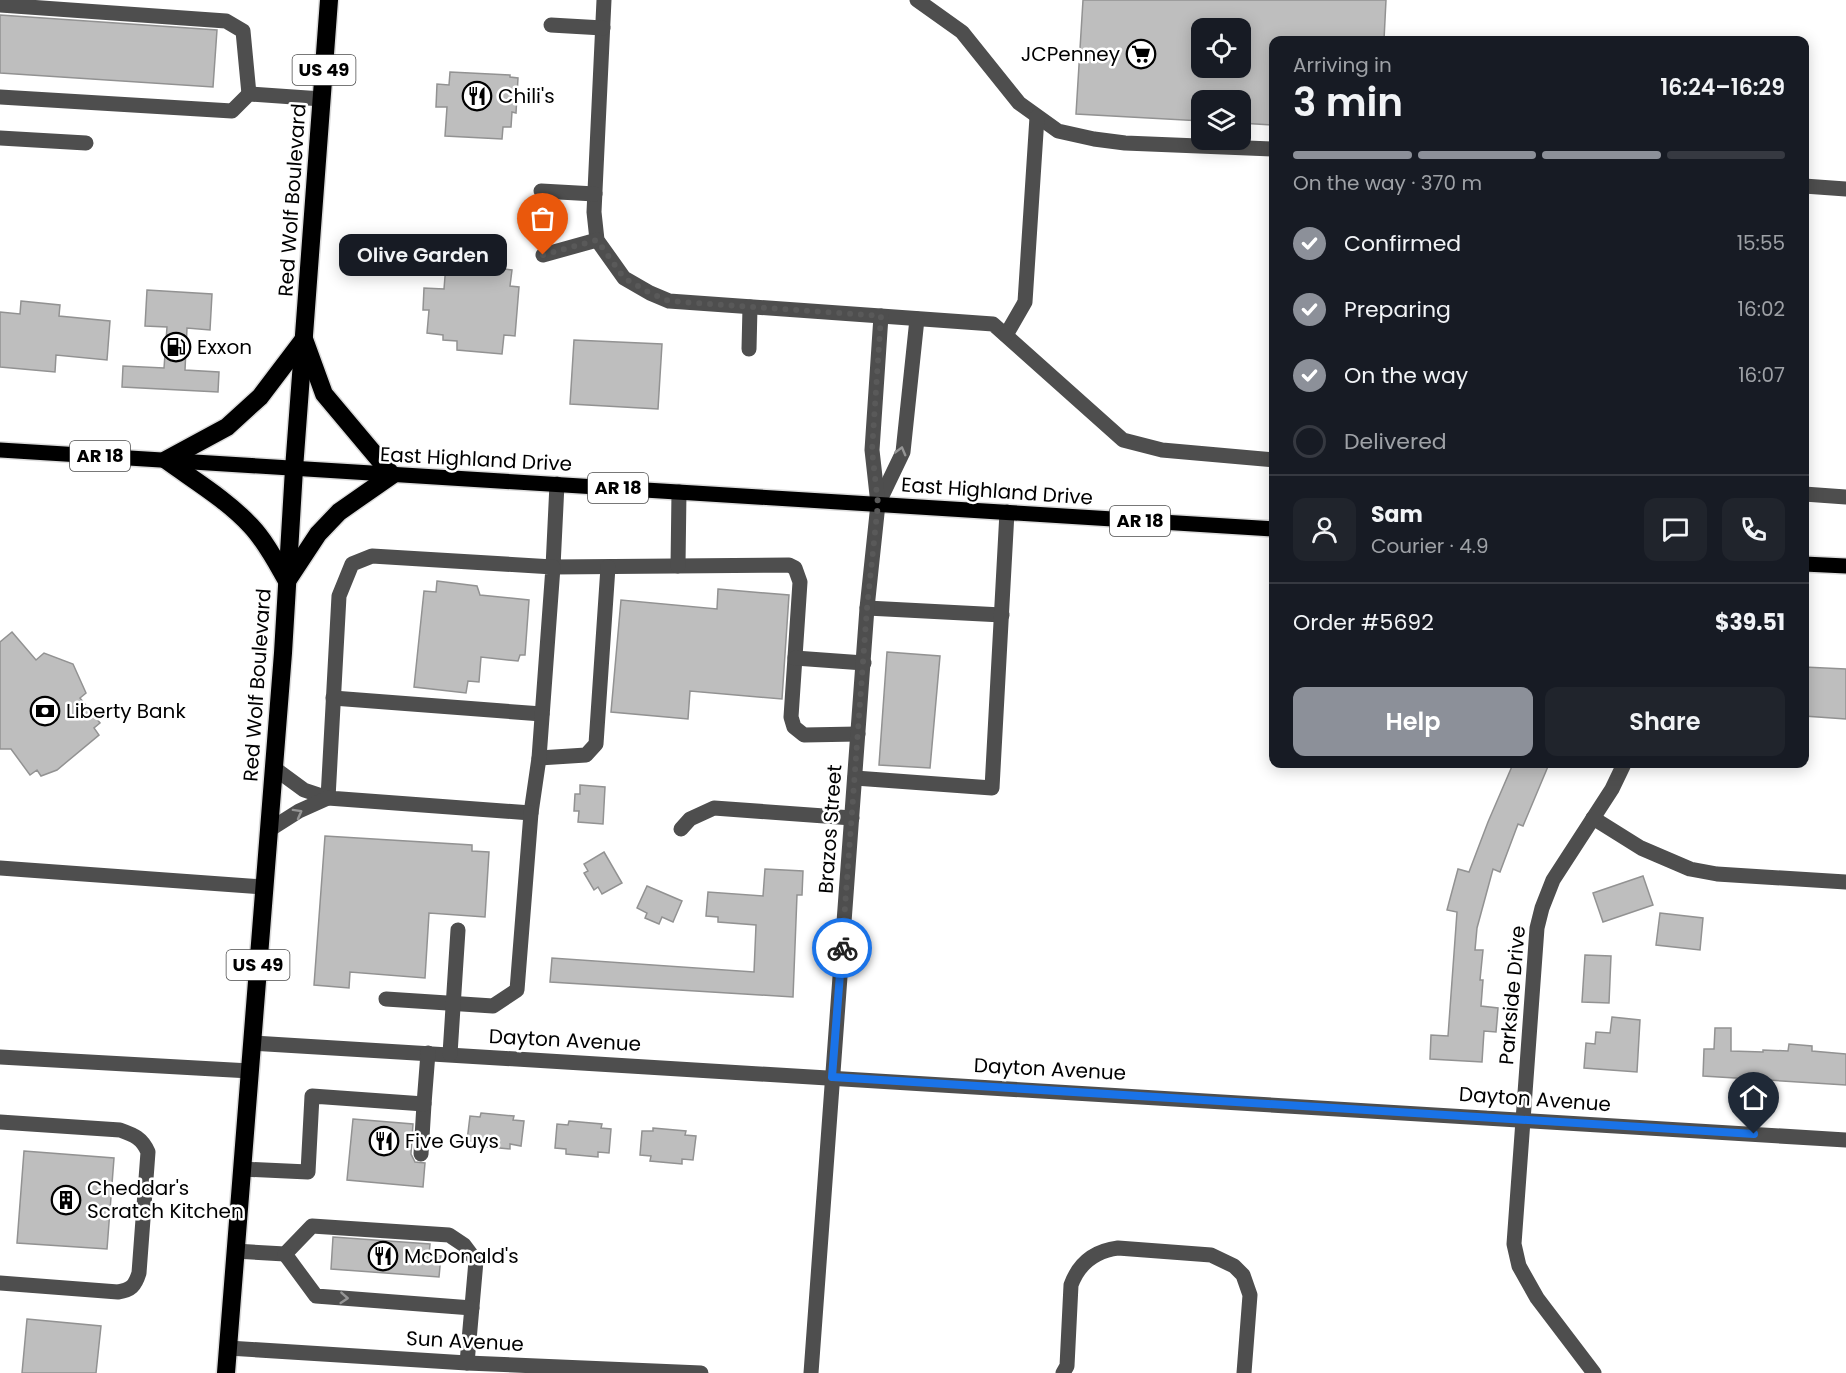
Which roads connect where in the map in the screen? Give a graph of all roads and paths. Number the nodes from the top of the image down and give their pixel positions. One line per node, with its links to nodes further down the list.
1 (329, 0): 9 (highway, Red Wolf Boulevard / US 49)
2 (604, 0): 6 (street)
3 (917, 0): 10 (street)
4 (0, 5): 7 (street)
5 (551, 25): 6 (street)
6 (603, 28): 17 (street)
7 (249, 94): 8 (street); 9 (street)
8 (0, 97)
9 (322, 99): 24 (highway, Red Wolf Boulevard / US 49)
10 (1037, 117): 13 (street); 23 (street)
11 (0, 138): 12 (street)
12 (86, 143)
13 (1269, 149)
14 (1809, 186): 15 (street)
15 (1846, 189)
16 (541, 191): 17 (street)
17 (595, 194): 18 (street)
18 (597, 240): 19 (street); 20 (street)
19 (543, 255)
20 (750, 307): 21 (street); 25 (street)
21 (881, 316): 22 (street); 35 (street)
22 (916, 319): 23 (street); 35 (street, one-way to 22)
23 (1006, 335): 28 (street)
24 (304, 339): 27 (highway); 29 (highway, Red Wolf Boulevard / US 49); 30 (highway)
25 (749, 349)
26 (0, 450): 27 (main road, East Highland Drive / AR 18)
27 (166, 460): 29 (main road, East Highland Drive / AR 18); 43 (highway)
28 (1269, 460)
29 (294, 469): 30 (main road, East Highland Drive / AR 18); 43 (highway, Red Wolf Boulevard / US 49)
30 (392, 475): 31 (main road, East Highland Drive / AR 18); 43 (highway)
31 (557, 484): 32 (main road, East Highland Drive / AR 18); 41 (street)
32 (679, 492): 35 (main road, East Highland Drive / AR 18); 39 (street)
33 (1809, 494): 34 (street)
34 (1846, 497)
35 (878, 504): 36 (main road, East Highland Drive / AR 18); 44 (street, Brazos Street)
36 (1007, 512): 37 (main road, East Highland Drive / AR 18); 45 (street)
37 (1269, 530)
38 (1809, 564): 40 (main road)
39 (678, 566): 42 (street); 46 (street)
40 (1846, 566)
41 (553, 567): 42 (street); 48 (street); 49 (street)
42 (608, 567): 51 (street)
43 (287, 581): 52 (highway, Red Wolf Boulevard / US 49)
44 (867, 608): 45 (street); 47 (street, Brazos Street)
45 (1002, 615): 54 (street)
46 (795, 658): 47 (street); 50 (street)
47 (864, 663): 50 (street, Brazos Street)
48 (333, 699): 49 (street); 55 (street)
49 (542, 714): 51 (street)
50 (858, 734): 54 (street, Brazos Street)
51 (539, 758): 56 (street)
52 (274, 768): 55 (street); 60 (highway, Red Wolf Boulevard / US 49)
53 (1622, 768): 58 (street, Parkside Drive)
54 (855, 778): 57 (street, Brazos Street)
55 (328, 798): 56 (street); 60 (street, one-way to 55)
56 (531, 813): 66 (street)
57 (852, 818): 59 (street); 72 (street, Brazos Street)
58 (1593, 818): 62 (street); 74 (street, Parkside Drive)
59 (681, 829)
60 (269, 830): 63 (highway, Red Wolf Boulevard / US 49)
61 (0, 868): 63 (street)
62 (1846, 882)
63 (264, 887): 67 (highway, Red Wolf Boulevard / US 49)
64 (458, 930): 66 (street)
65 (386, 999): 66 (street)
66 (453, 1003): 69 (street)
67 (252, 1043): 68 (street, Dayton Avenue); 71 (highway, Red Wolf Boulevard / US 49)
68 (428, 1053): 69 (street, Dayton Avenue); 73 (street)
69 (450, 1054): 72 (street, Dayton Avenue)
70 (0, 1057): 71 (street)
71 (250, 1071): 78 (highway, Red Wolf Boulevard / US 49)
72 (832, 1077): 74 (street, Dayton Avenue); 88 (street, Brazos Street)
73 (424, 1104): 77 (street); 78 (street)
74 (1523, 1119): 76 (street, Dayton Avenue); 91 (street, Parkside Drive)
75 (0, 1122): 81 (street)
76 (1846, 1140)
77 (421, 1154)
78 (242, 1169): 79 (highway, Red Wolf Boulevard / US 49)
79 (235, 1251): 80 (street); 83 (highway, Red Wolf Boulevard / US 49)
80 (285, 1254): 82 (street, one-way to 82); 82 (street)
81 (0, 1283)
82 (472, 1308): 84 (street)
83 (228, 1348): 85 (street, Sun Avenue); 86 (highway, Red Wolf Boulevard / US 49)
84 (467, 1363): 85 (street, Sun Avenue); 87 (street, Sun Avenue)
85 (382, 1365)
86 (226, 1373)
87 (701, 1373)
88 (811, 1373)
89 (1064, 1373): 90 (street)
90 (1244, 1373)
91 (1594, 1373)

